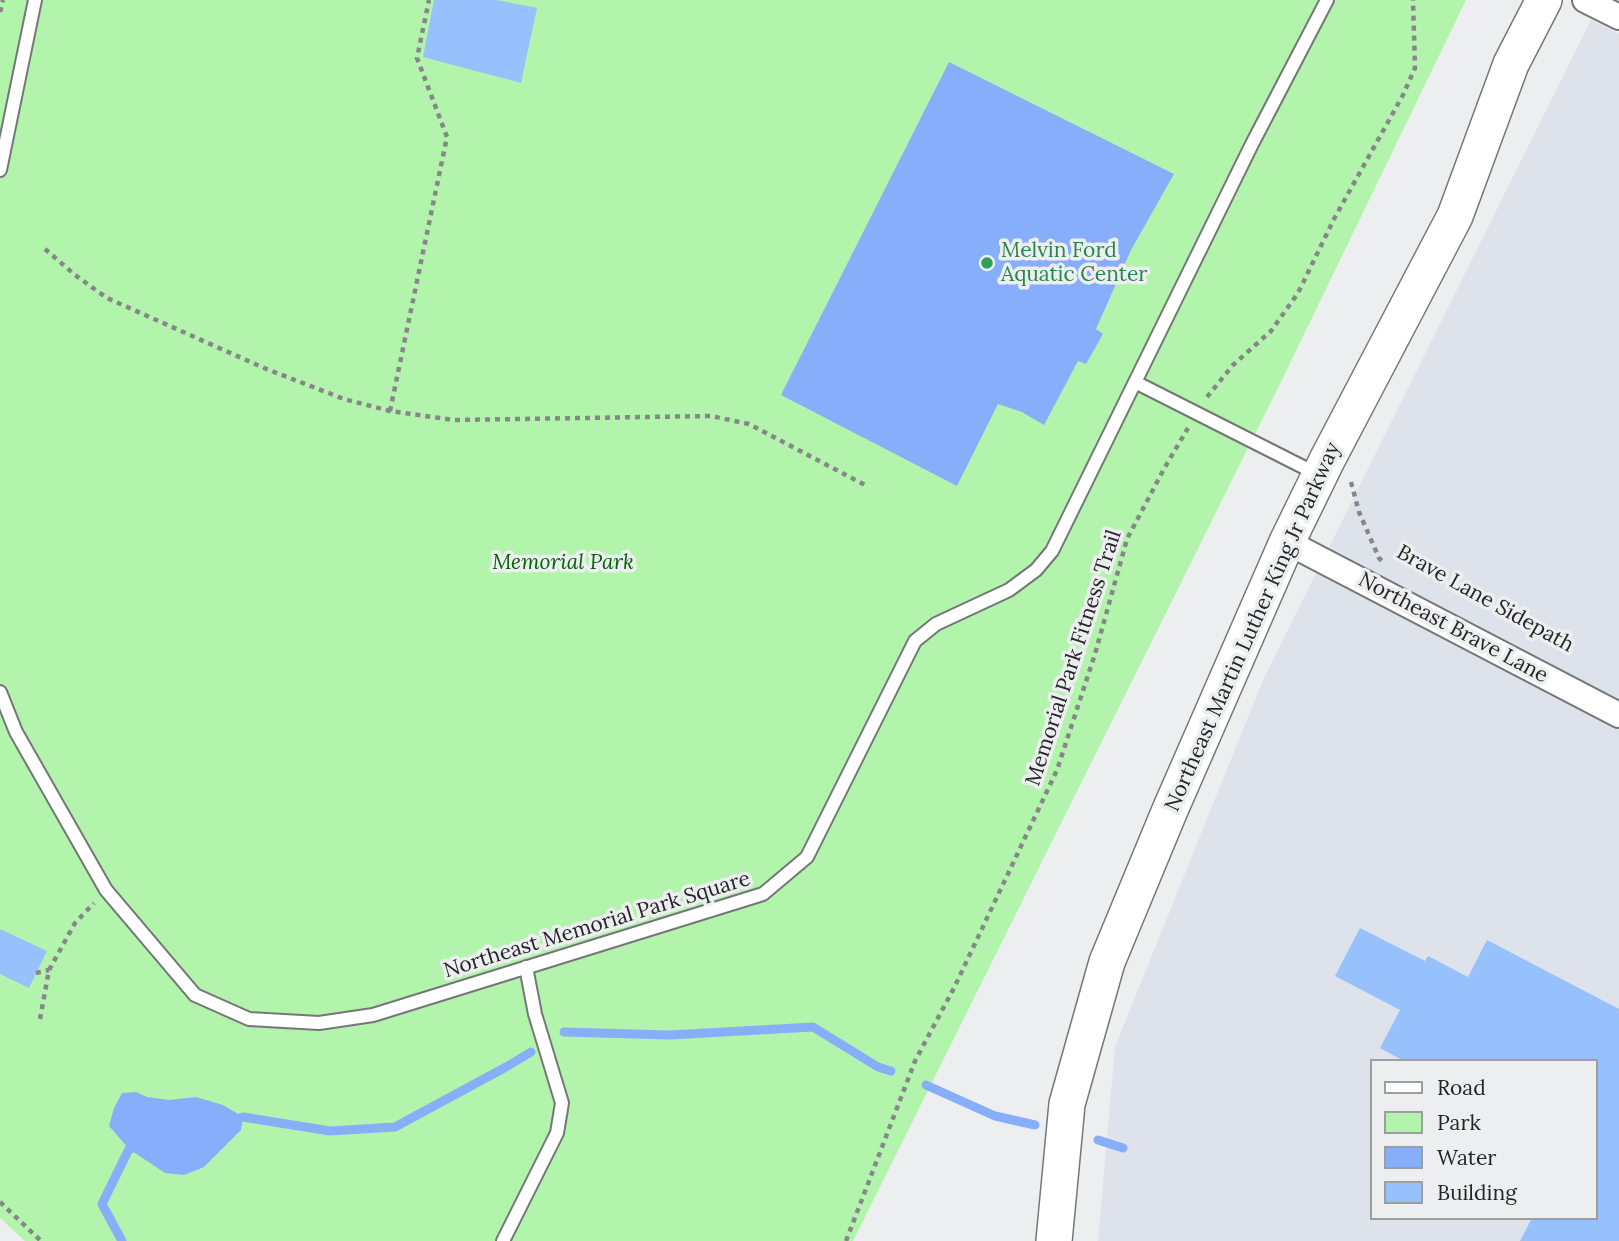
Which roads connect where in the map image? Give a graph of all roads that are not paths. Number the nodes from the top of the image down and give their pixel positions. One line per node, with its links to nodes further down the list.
1 (35, 0): 6 (lane)
2 (1327, 0): 7 (lane, Northeast Memorial Park Square)
3 (1544, 0): 8 (street, Northeast Martin Luther King Jr Parkway)
4 (1585, 0): 5 (street)
5 (1619, 17)
6 (0, 170)
7 (1135, 382): 8 (lane); 12 (lane, Northeast Memorial Park Square)
8 (1335, 478): 9 (street, Northeast Martin Luther King Jr Parkway)
9 (1287, 542): 11 (street, Northeast Brave Lane); 14 (street, Northeast Martin Luther King Jr Parkway)
10 (0, 692): 12 (lane, Northeast Memorial Park Square)
11 (1619, 715)
12 (526, 967): 13 (lane)
13 (503, 1241)
14 (1054, 1241)

